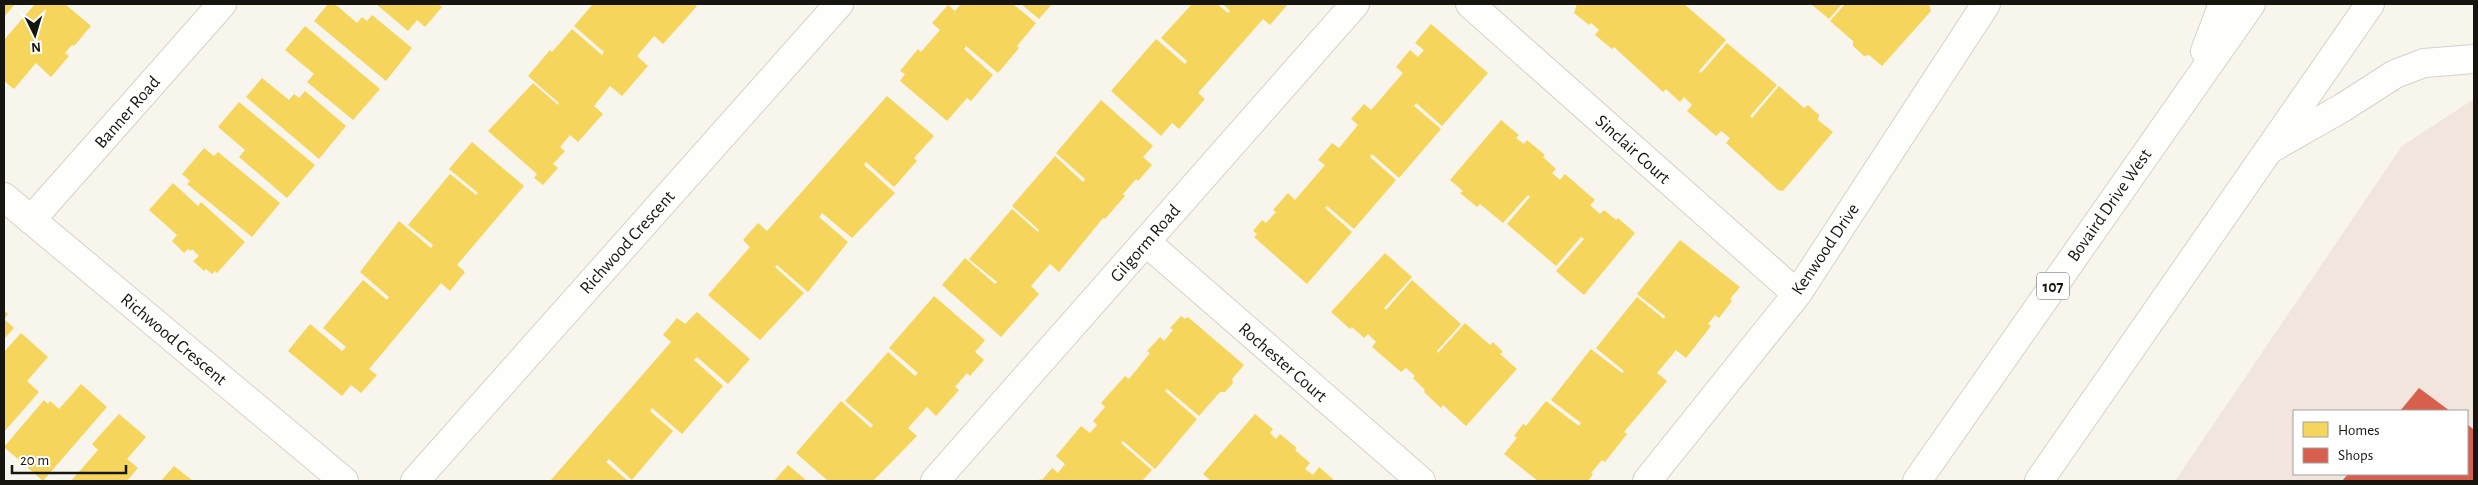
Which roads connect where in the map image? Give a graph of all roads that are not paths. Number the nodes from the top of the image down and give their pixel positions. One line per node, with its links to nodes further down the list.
1 (222, 4): 13 (street, Banner Road)
2 (839, 4): 17 (street, Richwood Crescent)
3 (1355, 4): 14 (street, Gilgorm Road)
4 (1470, 4): 15 (street, Sinclair Court)
5 (1986, 4): 15 (street, Kenwood Drive)
6 (2223, 4): 10 (street)
7 (2251, 4): 10 (street, Bovaird Drive West / 107)
8 (2370, 4): 11 (street)
9 (2474, 59): 11 (street)
10 (2189, 91): 21 (street, Bovaird Drive West / 107)
11 (2265, 153): 22 (street)
12 (4, 197): 13 (street, Richwood Crescent)
13 (31, 220): 16 (street, Richwood Crescent)
14 (1146, 242): 18 (street, Gilgorm Road); 19 (street, Rochester Court)
15 (1797, 294): 20 (street, Kenwood Drive)
16 (344, 481)
17 (415, 481)
18 (935, 481)
19 (1421, 481)
20 (1647, 481)
21 (1917, 481)
22 (2039, 481)

